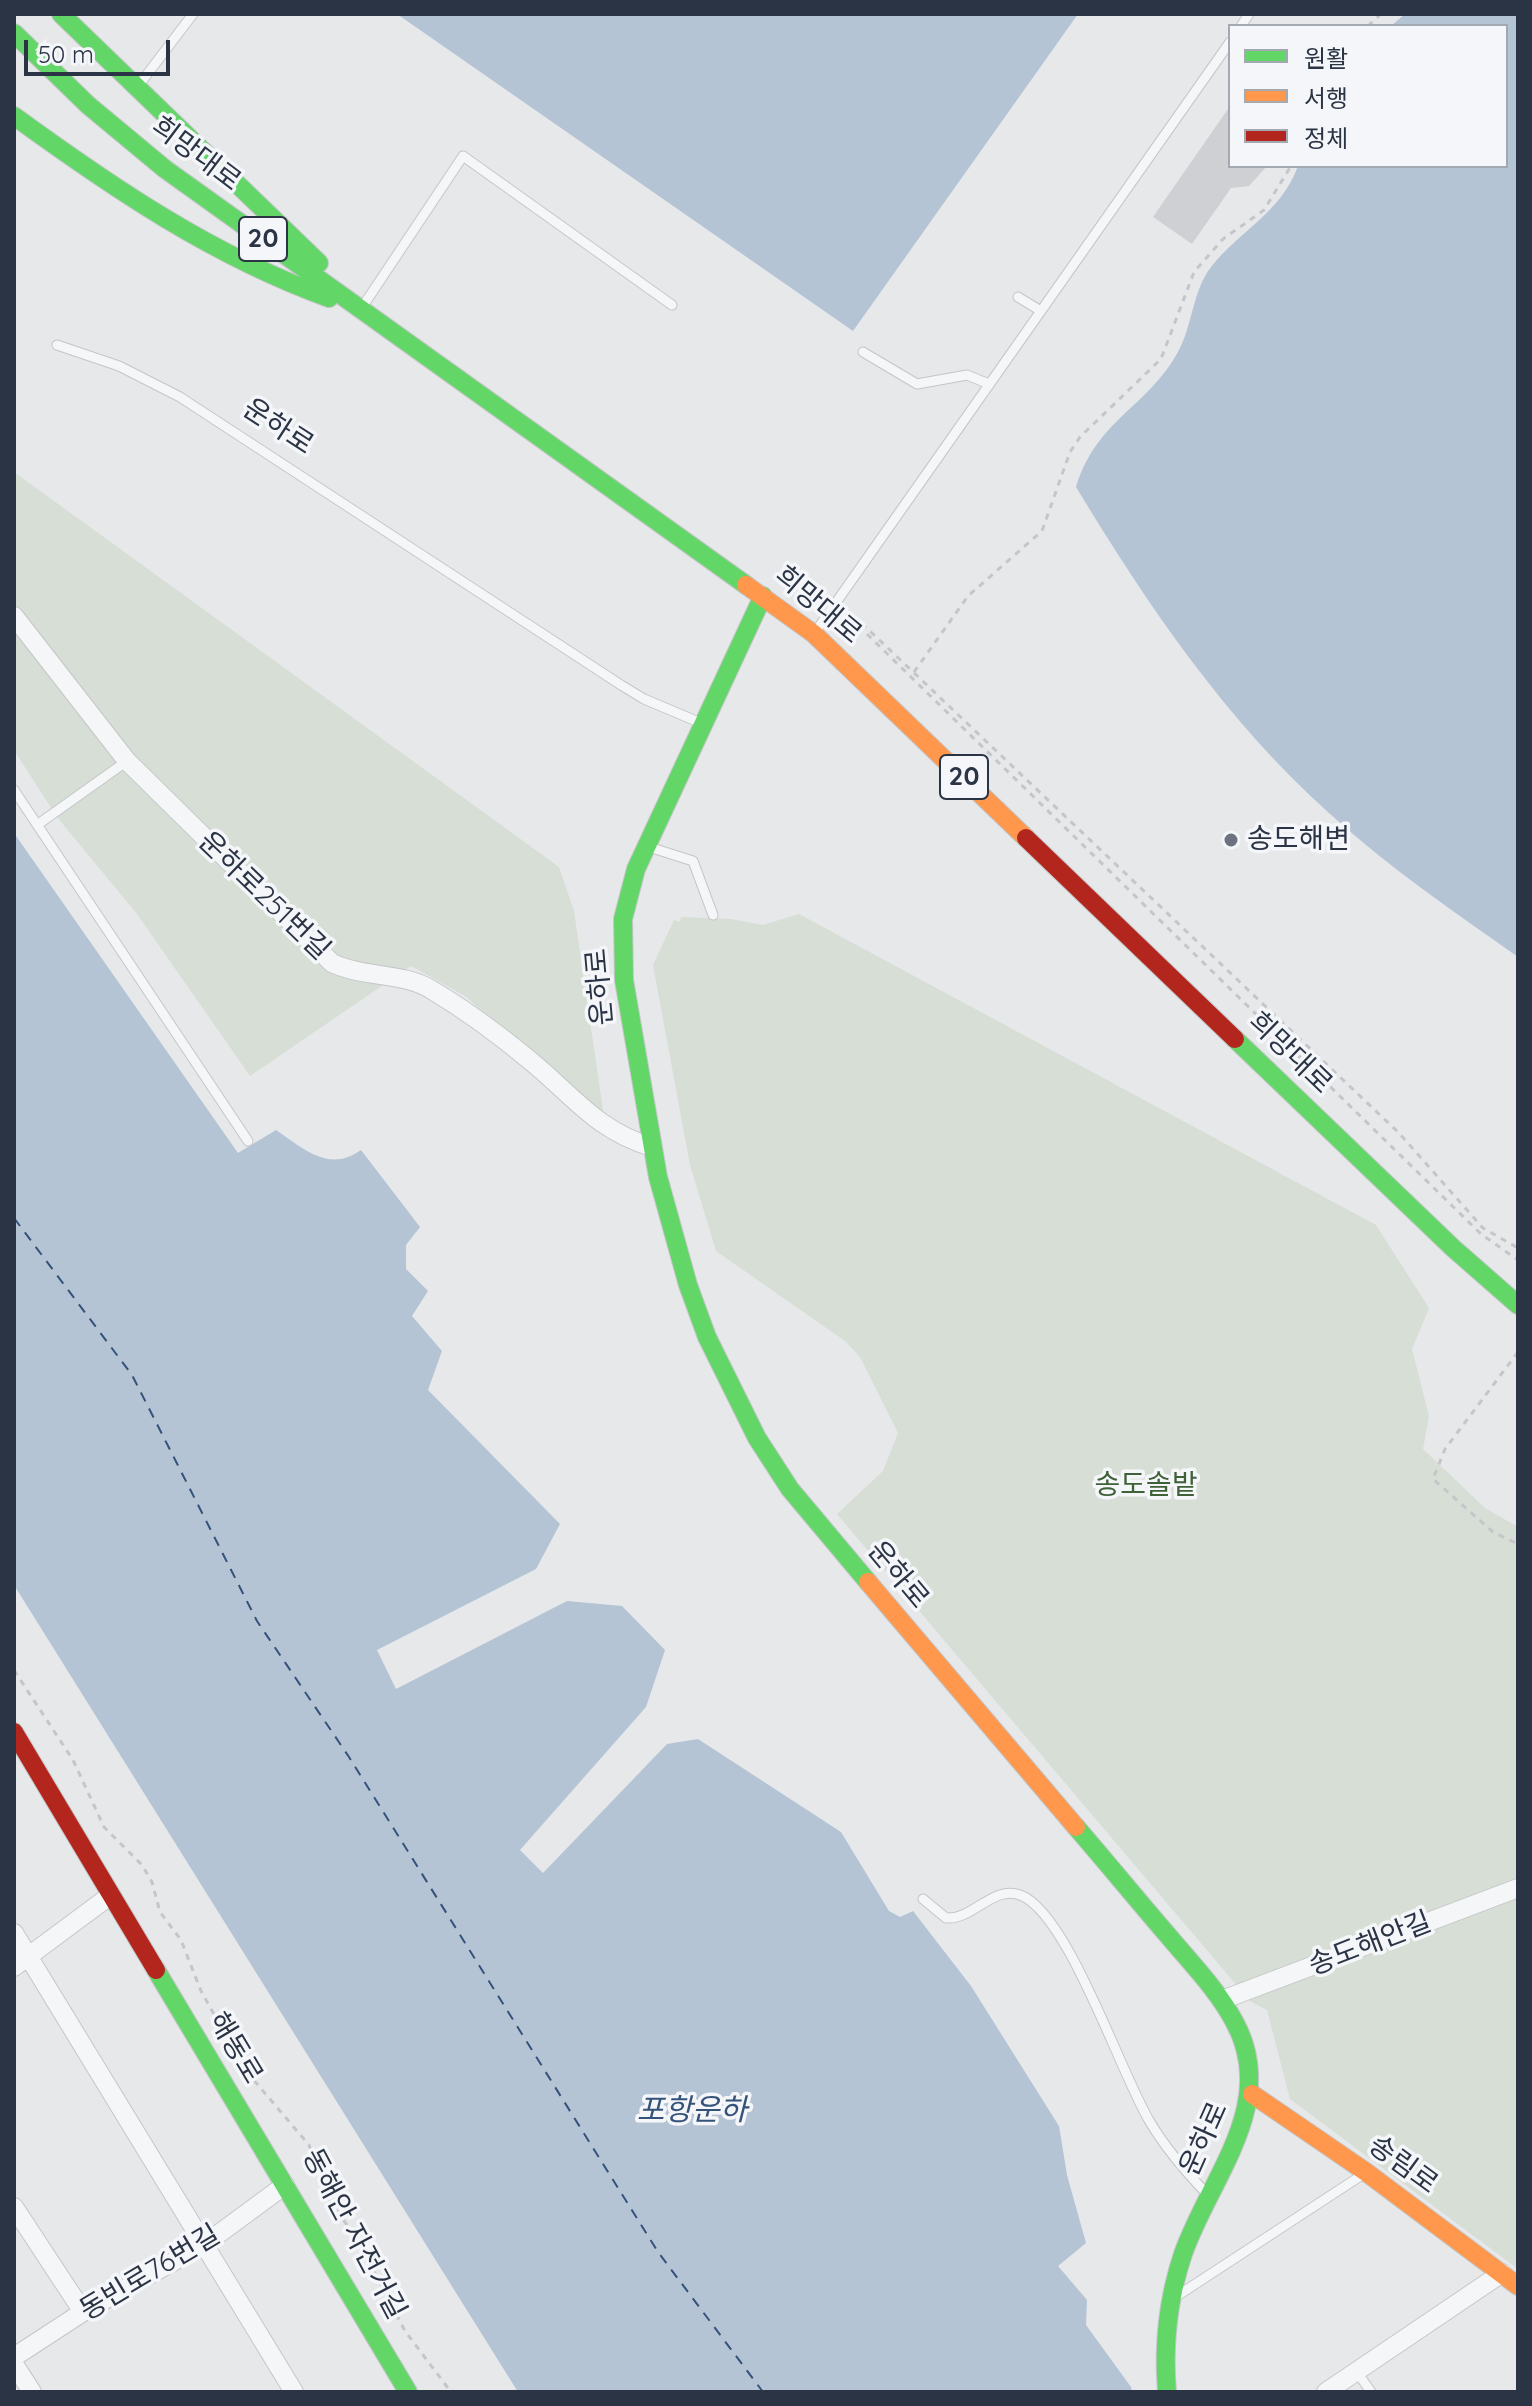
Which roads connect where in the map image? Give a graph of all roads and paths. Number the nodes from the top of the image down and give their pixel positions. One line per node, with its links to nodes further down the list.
1 (61, 14): 5 (street)
2 (193, 14): 5 (lane)
3 (14, 33): 10 (street, 희망대로 / 20)
4 (1228, 45): 11 (lane)
5 (137, 88): 10 (street)
6 (14, 116): 10 (street)
7 (1290, 168): 20 (path)
8 (1018, 297): 11 (lane)
9 (672, 305): 10 (lane)
10 (361, 309): 15 (street, 희망대로 / 20)
11 (1041, 311): 14 (lane)
12 (57, 345): 21 (lane, 운하로)
13 (863, 352): 14 (lane)
14 (989, 384): 18 (lane)
15 (763, 596): 18 (street, 희망대로 / 20); 21 (street, 운하로)
16 (853, 615): 20 (path)
17 (14, 616): 22 (street, 운하로251번길)
18 (814, 634): 31 (street, 희망대로 / 20)
19 (867, 634): 30 (path)
20 (914, 672): 29 (path)
21 (704, 724): 25 (street, 운하로)
22 (127, 761): 24 (lane); 28 (street, 운하로251번길)
23 (14, 790): 24 (lane)
24 (37, 825): 27 (lane)
25 (646, 846): 26 (lane); 28 (street, 운하로)
26 (713, 915)
27 (248, 1141)
28 (652, 1147): 41 (street, 운하로)
29 (1518, 1248)
30 (1518, 1260)
31 (1518, 1305)
32 (1518, 1352): 33 (path)
33 (1518, 1544)
34 (14, 1670): 58 (path, 동해안 자전거길)
35 (14, 1732): 37 (street, 해동로)
36 (1518, 1888): 41 (street, 송도해안길)
37 (111, 1895): 40 (street); 44 (street, 해동로)
38 (923, 1899): 45 (lane)
39 (14, 1933): 40 (street)
40 (21, 1962): 47 (street)
41 (1222, 2000): 42 (street, 운하로)
42 (1252, 2094): 43 (street, 송림로); 45 (street, 운하로)
43 (1366, 2172): 48 (street, 송림로); 50 (lane)
44 (285, 2185): 47 (street, 동빈로76번길); 57 (street, 해동로)
45 (1210, 2197): 50 (street, 운하로)
46 (14, 2207): 51 (street)
47 (205, 2244): 51 (street, 동빈로76번길); 56 (street)
48 (1502, 2273): 49 (street, 송림로); 54 (street)
49 (1518, 2286)
50 (1171, 2300): 59 (street, 운하로)
51 (83, 2312): 52 (street, 동빈로76번길)
52 (14, 2357)
53 (14, 2364): 55 (street)
54 (1357, 2372): 60 (street); 61 (lane)
55 (32, 2392)
56 (294, 2392)
57 (408, 2392)
58 (451, 2392)
59 (1167, 2392)
60 (1326, 2392)
61 (1371, 2392)

